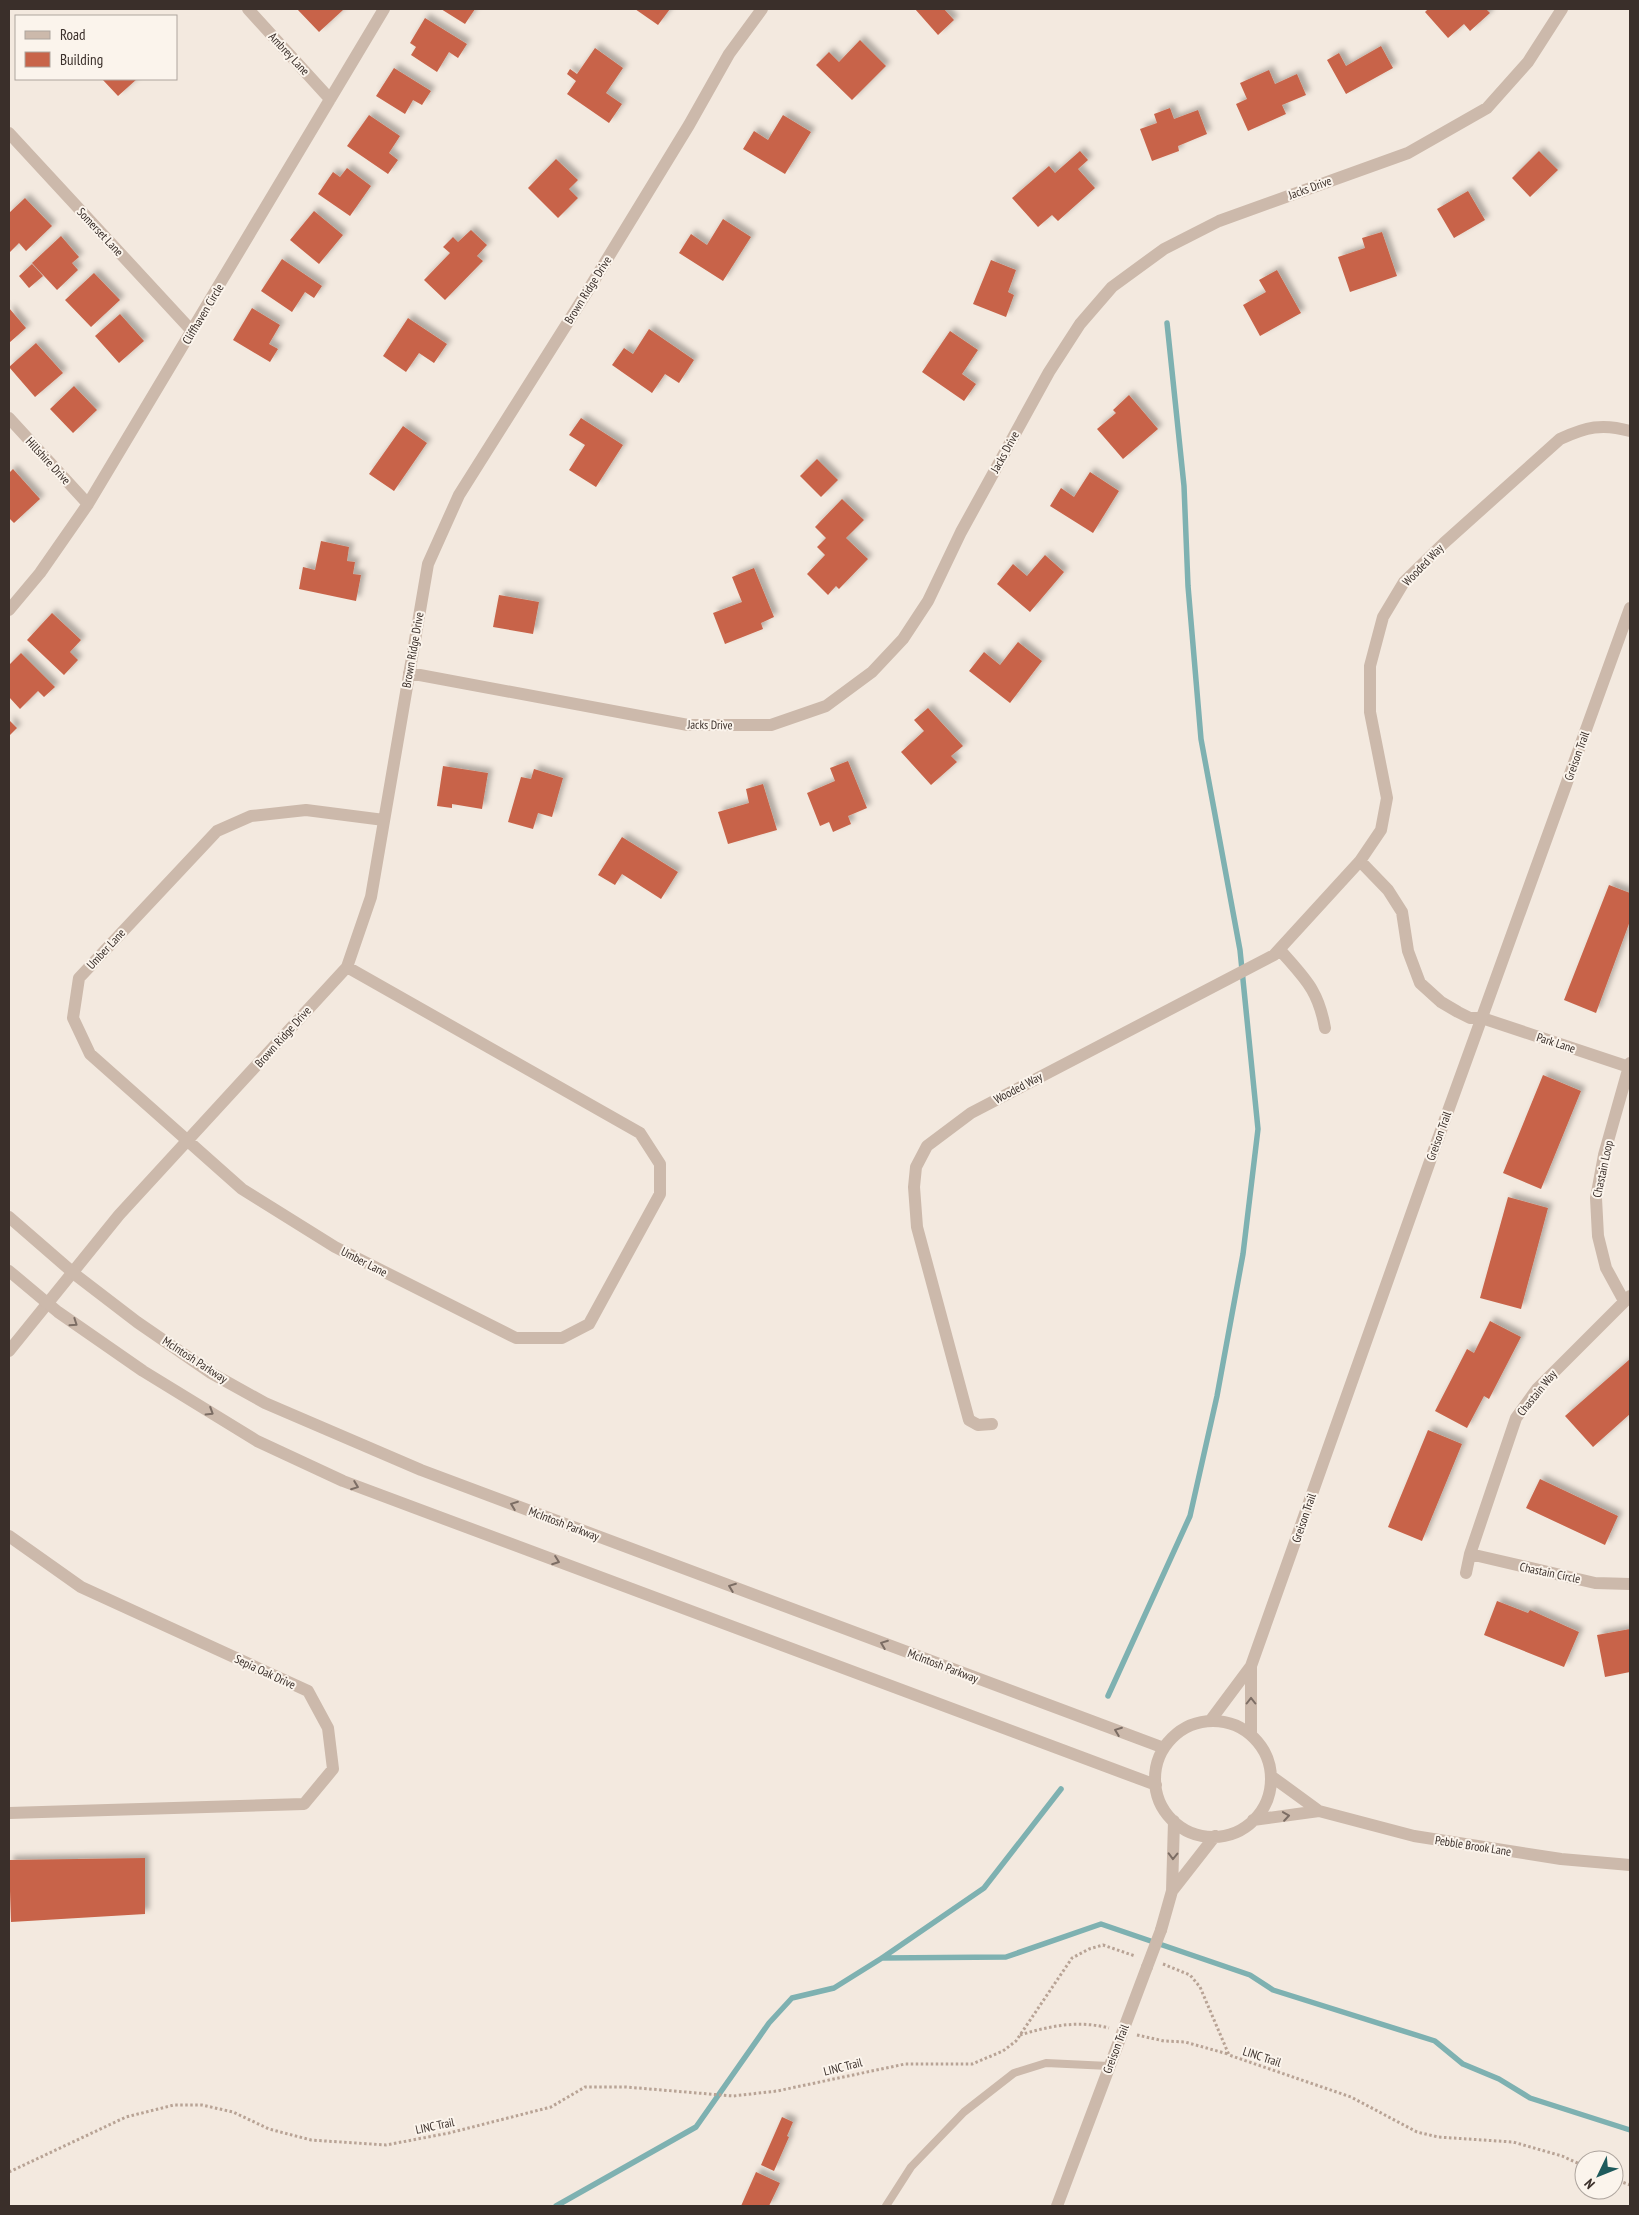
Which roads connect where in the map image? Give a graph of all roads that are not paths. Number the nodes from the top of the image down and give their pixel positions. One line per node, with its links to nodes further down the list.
1 (248, 9): 5 (street, Ambrey Lane)
2 (384, 9): 5 (street, Cliffhaven Circle)
3 (762, 9): 13 (street, Brown Ridge Drive)
4 (1562, 9): 13 (street, Jacks Drive)
5 (330, 99): 7 (street, Cliffhaven Circle)
6 (9, 133): 7 (street, Somerset Lane)
7 (192, 331): 10 (street, Cliffhaven Circle)
8 (9, 418): 10 (street, Hillshire Drive)
9 (1630, 431): 15 (street, Wooded Way)
10 (88, 504): 12 (street, Cliffhaven Circle)
11 (1630, 608): 18 (street, Greison Trail)
12 (9, 610)
13 (409, 673): 14 (street, Brown Ridge Drive)
14 (384, 820): 17 (street, Brown Ridge Drive); 21 (street, Umber Lane)
15 (1360, 861): 16 (street, Wooded Way); 18 (street)
16 (1280, 950): 19 (street); 28 (street, Wooded Way)
17 (347, 967): 21 (street, Brown Ridge Drive); 21 (street, Umber Lane)
18 (1482, 1018): 20 (street, Park Lane); 33 (street, Greison Trail)
19 (1325, 1028)
20 (1630, 1065): 25 (street, Chastain Loop)
21 (188, 1142): 24 (street, Brown Ridge Drive)
22 (9, 1217): 24 (street, McIntosh Parkway)
23 (9, 1271): 26 (street)
24 (72, 1272): 26 (street, Brown Ridge Drive); 36 (street, McIntosh Parkway, one-way to 24)
25 (1627, 1298): 30 (street, Chastain Way)
26 (47, 1304): 27 (street, Brown Ridge Drive); 38 (street, one-way to 38)
27 (9, 1351)
28 (992, 1424)
29 (9, 1536): 40 (street, Sepia Oak Drive)
30 (1470, 1554): 31 (street, Chastain Way); 32 (street, Chastain Circle)
31 (1466, 1573)
32 (1630, 1584)
33 (1251, 1666): 34 (street, Greison Trail); 35 (street, Greison Trail, one-way to 33)
34 (1210, 1721): 35 (street); 36 (street)
35 (1251, 1735): 37 (street)
36 (1164, 1748): 38 (street)
37 (1271, 1776): 39 (street, Pebble Brook Lane); 41 (street)
38 (1156, 1785): 42 (street)
39 (1319, 1811): 41 (street, Pebble Brook Lane, one-way to 39); 44 (street, Pebble Brook Lane)
40 (9, 1813)
41 (1253, 1820): 43 (street)
42 (1174, 1821): 43 (street); 45 (street, Greison Trail, one-way to 45)
43 (1215, 1836): 45 (street, Greison Trail)
44 (1630, 1865)
45 (1172, 1891): 46 (street, Greison Trail, bridge)
46 (1110, 2066): 47 (lane); 48 (street, Greison Trail)
47 (886, 2206)
48 (1057, 2206)

